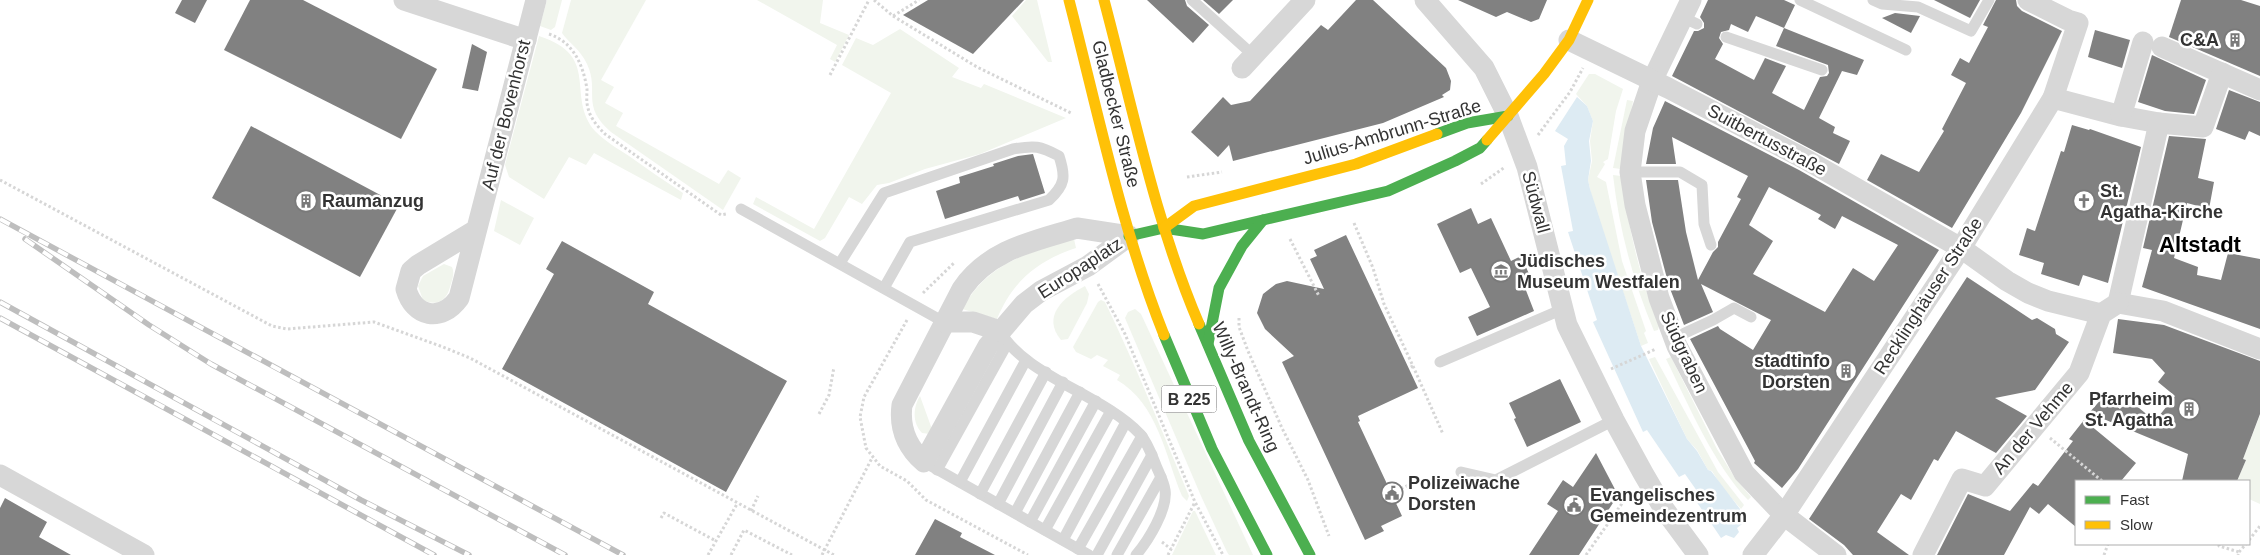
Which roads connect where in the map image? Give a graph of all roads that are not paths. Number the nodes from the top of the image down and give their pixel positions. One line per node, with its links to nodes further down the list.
1 (404, 0): 14 (street)
2 (536, 0): 14 (street, Auf der Bovenhorst)
3 (1069, 0): 32 (main road, Gladbecker Straße / B 225)
4 (1104, 0): 30 (main road, Gladbecker Straße / B 225)
5 (1192, 0): 18 (lane)
6 (1305, 0): 18 (street)
7 (1425, 0): 24 (street, Südwall)
8 (1588, 0): 16 (main road)
9 (1800, 0): 17 (lane)
10 (1873, 0): 11 (lane)
11 (1989, 0)
12 (2028, 0): 23 (street, Recklinghäuser Straße)
13 (1690, 14): 21 (street, Südgraben)
14 (527, 34): 31 (street, Auf der Bovenhorst)
15 (1726, 37): 19 (lane)
16 (1569, 40): 21 (street, Suitbertusstraße); 24 (main road)
17 (1906, 50)
18 (1247, 61)
19 (1822, 70)
20 (2222, 73): 22 (street); 25 (street); 26 (street)
21 (1652, 81): 27 (street, Südgraben); 34 (street, Suitbertusstraße)
22 (2260, 90)
23 (2054, 98): 25 (street); 34 (street, Recklinghäuser Straße)
24 (1508, 116): 29 (main road, Julius-Ambrunn-Straße); 30 (main road, Julius-Ambrunn-Straße); 38 (street, Südwall)
25 (2121, 116): 26 (street)
26 (2159, 123): 37 (street, An der Vehme)
27 (1630, 172): 33 (lane); 43 (street, Südgraben)
28 (741, 209): 35 (lane)
29 (1263, 220): 30 (main road, Julius-Ambrunn-Straße); 42 (main road)
30 (1164, 228): 32 (main road); 42 (main road, Willy-Brandt-Ring / B 225)
31 (476, 230)
32 (1129, 236): 40 (street, Europaplatz); 41 (street, Europaplatz); 74 (main road, B 225)
33 (1711, 245)
34 (1961, 248): 37 (street, Suitbertusstraße); 64 (street, Recklinghäuser Straße)
35 (840, 263): 36 (lane); 36 (lane)
36 (884, 288): 40 (lane)
37 (2109, 308): 44 (street, Suitbertusstraße); 79 (street, An der Vehme)
38 (1563, 309): 46 (lane); 52 (street, Südwall)
39 (1751, 317): 43 (lane)
40 (944, 322): 41 (street); 56 (street, Europaplatz)
41 (1003, 337): 45 (lane); 56 (street, Europaplatz)
42 (1208, 344): 75 (main road, Willy-Brandt-Ring / B 225)
43 (1666, 344): 64 (street, Südgraben)
44 (2260, 349)
45 (1026, 360): 47 (lane); 60 (lane)
46 (1440, 362)
47 (1046, 372): 48 (lane); 61 (lane)
48 (1063, 382): 49 (lane); 62 (lane)
49 (1080, 392): 50 (lane); 63 (lane)
50 (1096, 401): 51 (lane); 65 (lane)
51 (1111, 411): 53 (lane); 66 (lane)
52 (1614, 420): 57 (lane); 76 (street, Südwall)
53 (1126, 422): 54 (lane); 67 (lane)
54 (1142, 436): 55 (lane); 68 (lane)
55 (1152, 455): 59 (lane); 71 (lane)
56 (931, 466): 60 (lane)
57 (1461, 472)
58 (0, 475): 69 (street)
59 (1161, 477): 72 (lane); 73 (lane)
60 (960, 482): 61 (lane)
61 (980, 494): 62 (lane)
62 (998, 504): 63 (lane)
63 (1015, 513): 65 (lane)
64 (1784, 515): 77 (street, Recklinghäuser Straße); 78 (street, Südgraben)
65 (1030, 522): 66 (lane)
66 (1045, 530): 67 (lane)
67 (1062, 540): 68 (lane)
68 (1078, 549): 70 (lane)
69 (144, 555)
70 (1089, 555)
71 (1097, 555)
72 (1117, 555)
73 (1136, 555)
74 (1267, 555)
75 (1310, 555)
76 (1698, 555)
77 (1753, 555)
78 (1836, 555)
79 (1923, 555)

